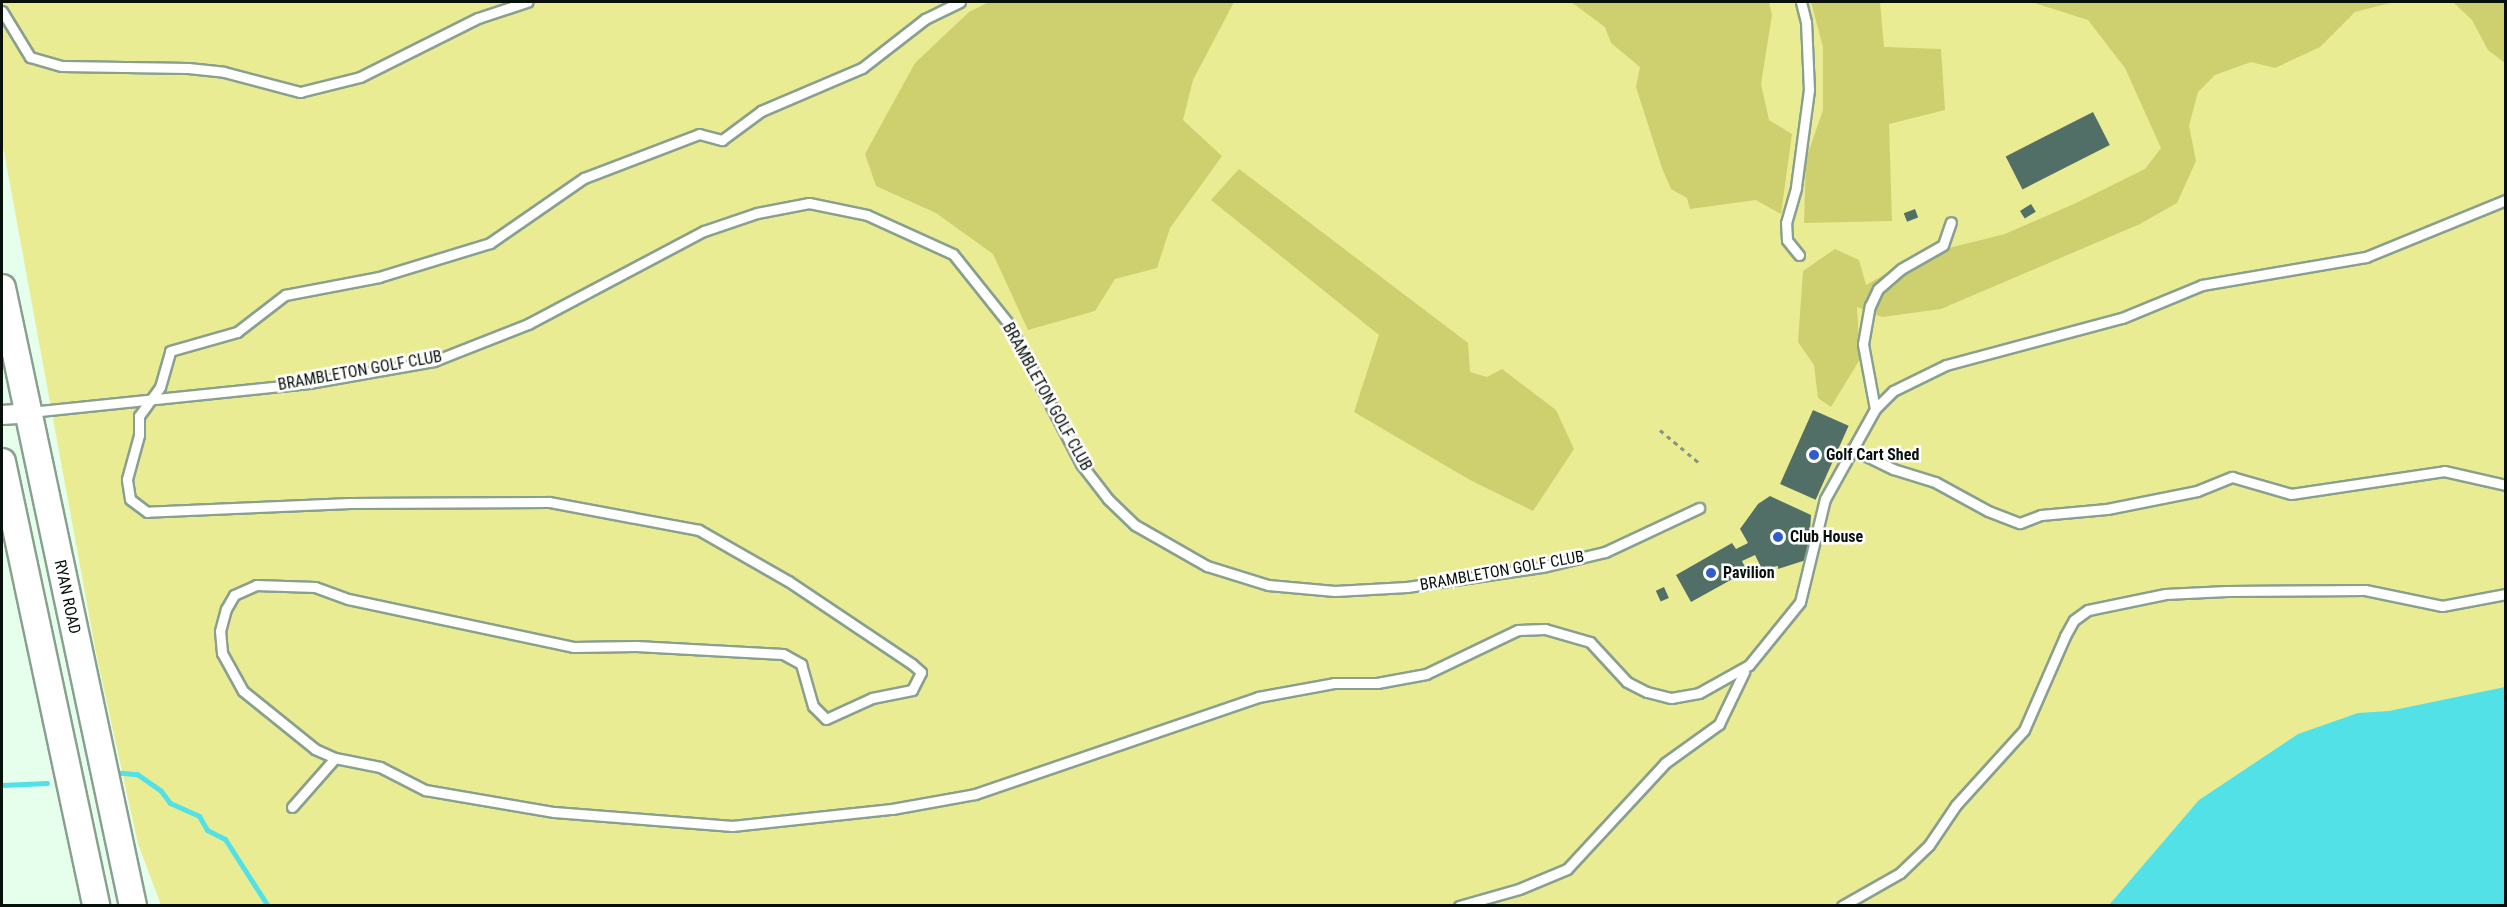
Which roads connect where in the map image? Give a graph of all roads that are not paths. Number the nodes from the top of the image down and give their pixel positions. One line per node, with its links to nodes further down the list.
1 (527, 2): 4 (lane)
2 (960, 2): 9 (lane)
3 (1801, 2): 7 (lane)
4 (2, 11)
5 (2505, 200): 10 (lane)
6 (1951, 222): 10 (lane)
7 (1798, 255)
8 (2, 288): 11 (main road, RYAN ROAD)
9 (148, 402): 11 (lane, BRAMBLETON GOLF CLUB); 16 (lane, BRAMBLETON GOLF CLUB); 19 (lane)
10 (1875, 410): 13 (lane)
11 (28, 413): 12 (street); 22 (main road, RYAN ROAD)
12 (2, 415)
13 (1852, 449): 15 (lane); 18 (lane)
14 (2, 462): 21 (main road)
15 (2505, 484)
16 (1699, 508)
17 (2505, 594): 24 (lane)
18 (1749, 665): 19 (lane); 23 (lane)
19 (334, 758): 20 (lane)
20 (292, 807)
21 (96, 906)
22 (133, 906)
23 (1459, 906)
24 (1842, 906)

